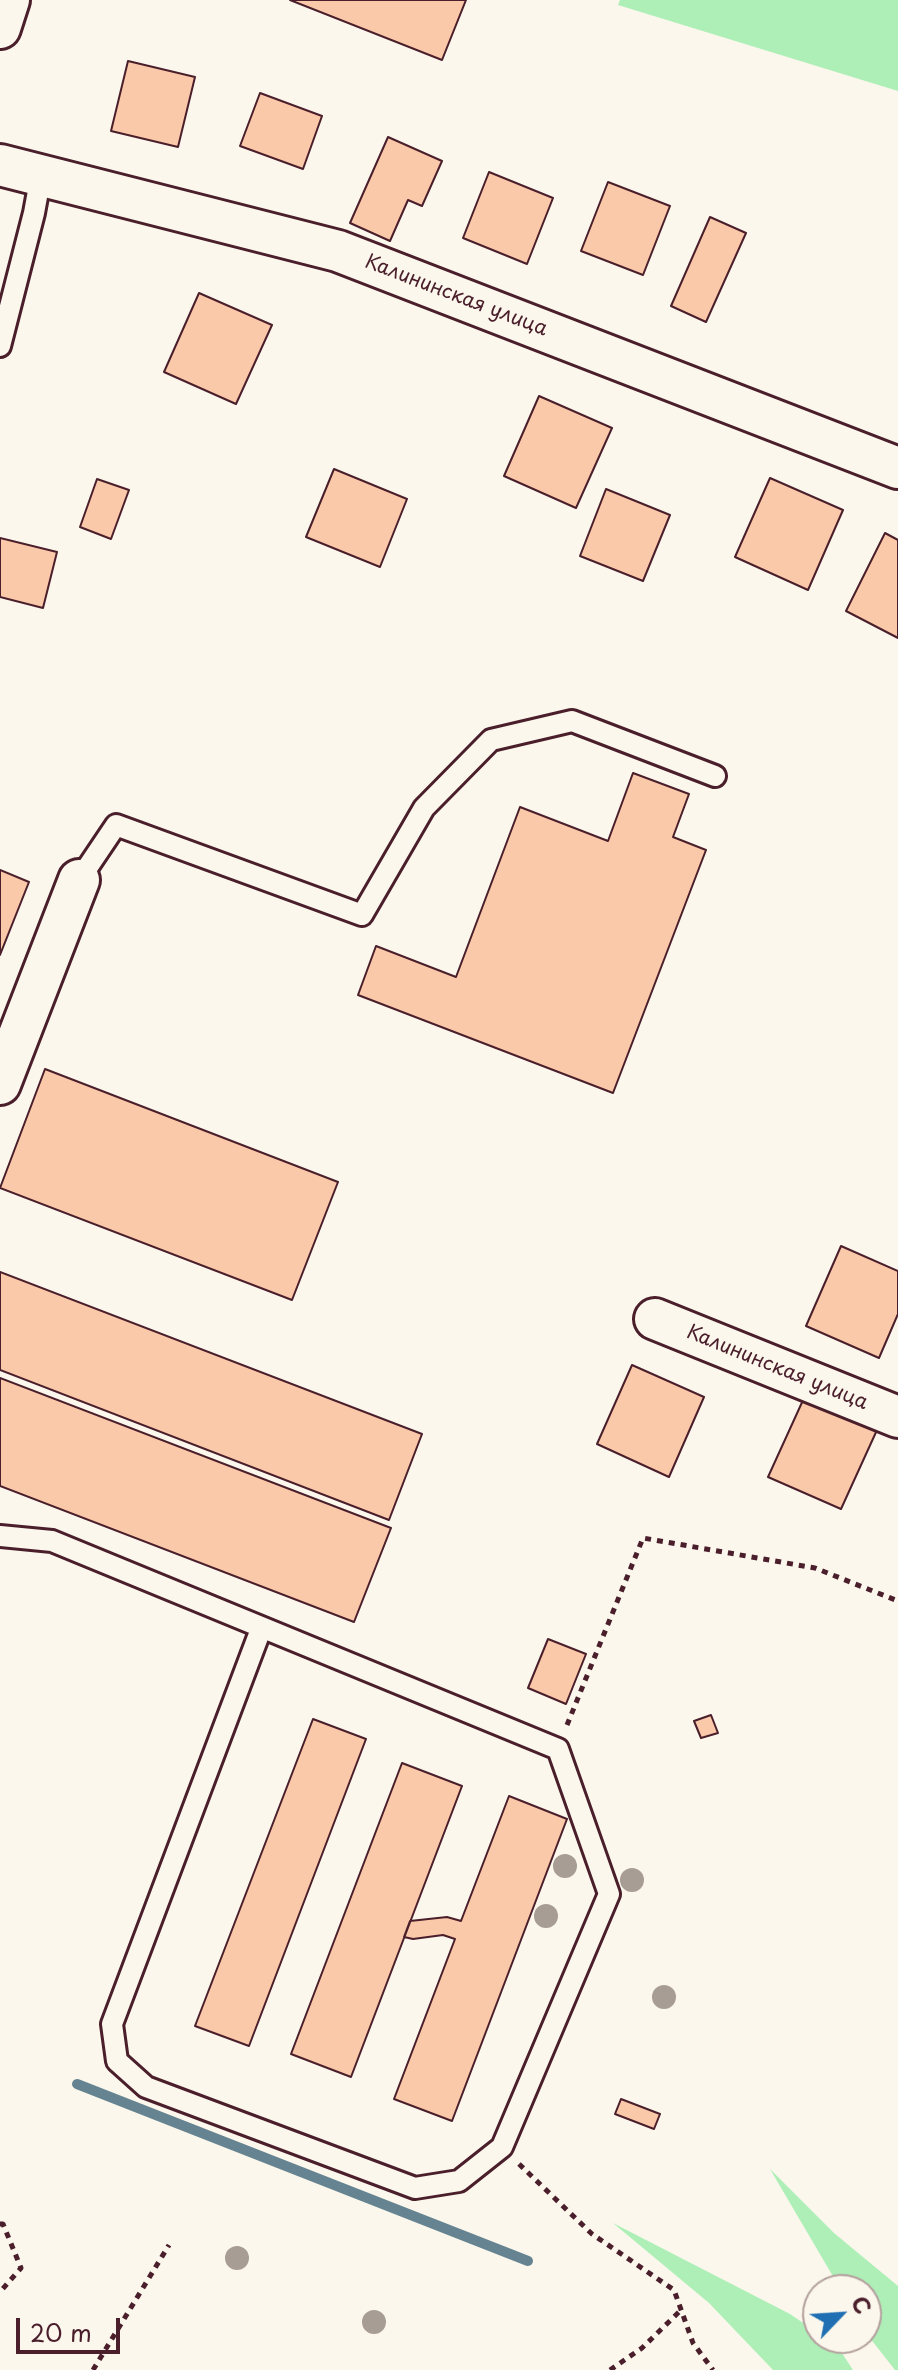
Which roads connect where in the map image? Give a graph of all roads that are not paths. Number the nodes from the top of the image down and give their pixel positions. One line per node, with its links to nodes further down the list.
1 (9, 0): 2 (street)
2 (0, 28)
3 (0, 165): 4 (street, Калининская улица)
4 (41, 175): 5 (lane); 6 (street, Калининская улица)
5 (0, 346)
6 (898, 468)
7 (715, 776): 8 (lane)
8 (79, 880): 9 (street)
9 (0, 1084)
10 (655, 1319): 11 (street, Калининская улица)
11 (898, 1417)
12 (0, 1536): 13 (lane)
13 (261, 1629): 13 (lane)

